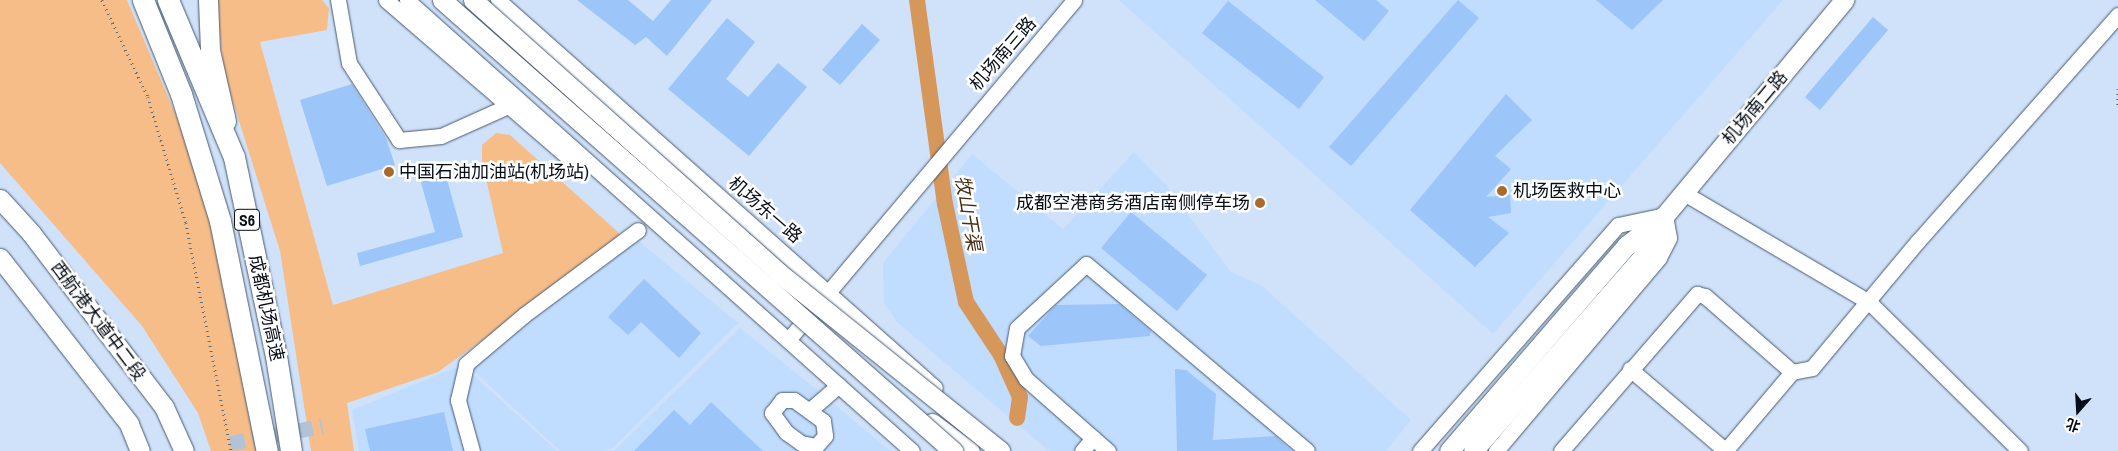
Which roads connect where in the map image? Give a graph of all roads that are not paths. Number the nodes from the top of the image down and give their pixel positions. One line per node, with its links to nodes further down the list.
1 (143, 0): 32 (highway, 成都机场高速 / S6)
2 (168, 0): 14 (highway, 成都机场高速 / S6)
3 (208, 0): 14 (main road)
4 (338, 0): 13 (street)
5 (386, 0): 13 (street)
6 (407, 0): 17 (street)
7 (442, 0): 25 (main road, bridge)
8 (472, 0): 38 (main road, bridge)
9 (1074, 0): 21 (street, 机场南三路)
10 (1844, 0): 15 (main road, 机场南二路)
11 (506, 3): 21 (street, 机场东一路)
12 (2118, 15): 22 (street)
13 (508, 106): 17 (street)
14 (234, 157): 33 (highway, 成都机场高速 / S6)
15 (1684, 193): 18 (main road, 机场南二路); 22 (street)
16 (0, 199): 31 (main road, 西航港大道中二段)
17 (639, 207): 23 (street)
18 (1665, 215): 43 (street); 44 (main road); 45 (main road); 46 (street)
19 (638, 230): 34 (street)
20 (0, 258): 30 (main road)
21 (827, 291): 23 (street, 机场南三路); 39 (street, 机场东一路)
22 (1869, 302): 26 (street); 49 (street)
23 (788, 340): 27 (street)
24 (1630, 369): 26 (street); 47 (street); 48 (street)
25 (862, 372): 36 (main road, bridge); 37 (main road, bridge)
26 (1792, 372): 48 (street)
27 (839, 385): 28 (street); 35 (street)
28 (810, 410)
29 (1093, 438): 40 (street); 41 (street); 42 (street)
30 (140, 451)
31 (184, 451)
32 (268, 451)
33 (291, 451)
34 (472, 451)
35 (912, 451)
36 (953, 451)
37 (970, 451)
38 (1000, 451)
39 (1005, 451)
40 (1082, 451)
41 (1108, 451)
42 (1308, 451)
43 (1420, 451)
44 (1449, 451)
45 (1473, 451)
46 (1496, 451)
47 (1561, 451)
48 (1726, 451)
49 (2020, 451)

